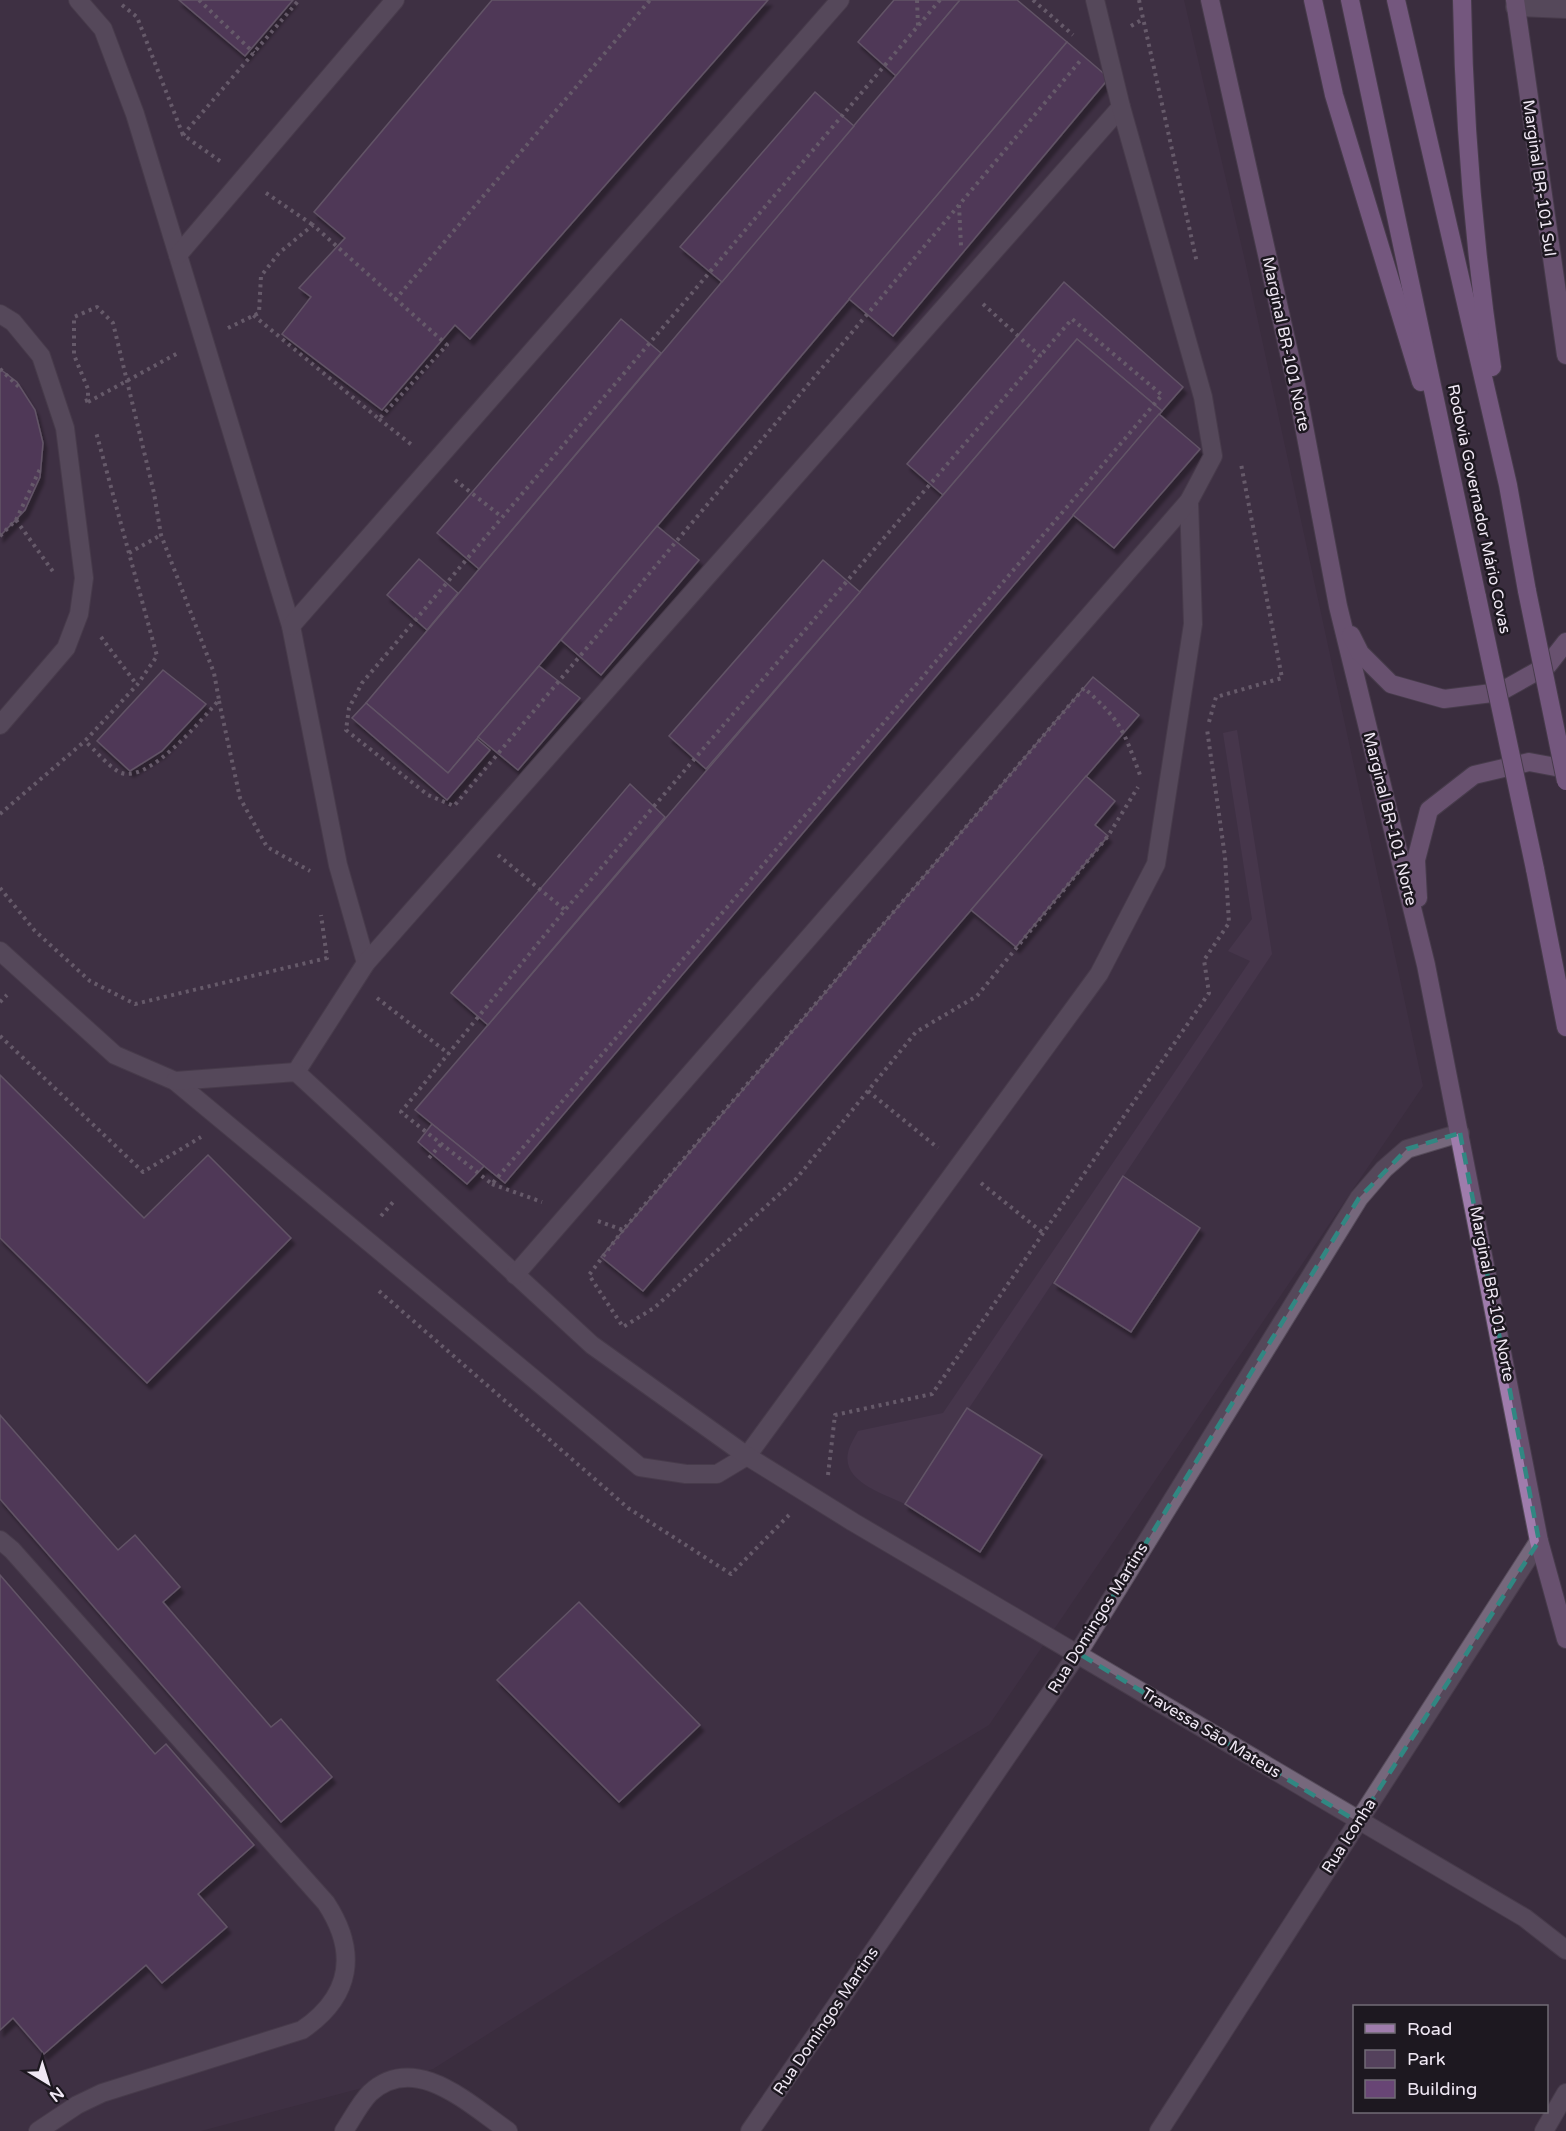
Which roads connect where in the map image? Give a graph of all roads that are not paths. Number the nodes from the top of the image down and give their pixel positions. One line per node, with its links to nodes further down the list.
1 (78, 0): 13 (street)
2 (395, 0): 13 (street)
3 (840, 0): 20 (street)
4 (1095, 0): 12 (street)
5 (1210, 0): 19 (main road, Marginal BR-101 Norte)
6 (1313, 0): 18 (highway)
7 (1350, 0): 18 (highway, Rodovia Governador Mário Covas)
8 (1396, 0): 16 (highway, Rodovia Governador Mário Covas)
9 (1462, 0): 16 (highway)
10 (1515, 4): 11 (street); 15 (main road, Marginal BR-101 Sul)
11 (1566, 9)
12 (1122, 107): 17 (street); 26 (street)
13 (178, 255): 20 (street)
14 (0, 314): 22 (street)
15 (1566, 355)
16 (1509, 485): 24 (highway, Rodovia Governador Mário Covas, bridge)
17 (1189, 501): 32 (street); 33 (street)
18 (1458, 501): 28 (highway, Rodovia Governador Mário Covas, bridge)
19 (1338, 606): 21 (main road); 27 (main road, Marginal BR-101 Norte)
20 (291, 626): 26 (street)
21 (1566, 642)
22 (0, 724)
23 (1566, 769): 27 (main road)
24 (1566, 781)
25 (0, 951): 30 (street)
26 (366, 963): 29 (street)
27 (1426, 965): 31 (main road, Marginal BR-101 Norte)
28 (1566, 1026)
29 (296, 1072): 30 (street); 32 (street, Travessa São Mateus)
30 (175, 1082): 33 (street)
31 (1460, 1132): 35 (main road, Marginal BR-101 Norte); 37 (street, Rua Domingos Martins)
32 (515, 1275): 33 (street, Travessa São Mateus)
33 (747, 1456): 37 (street, Travessa São Mateus)
34 (0, 1540): 41 (street)
35 (1539, 1540): 36 (main road, Marginal BR-101 Norte); 38 (street, Rua Iconha)
36 (1566, 1639)
37 (1078, 1653): 38 (street, Travessa São Mateus); 44 (street, Rua Domingos Martins)
38 (1358, 1822): 39 (street, Travessa São Mateus); 45 (street, Rua Iconha)
39 (1566, 1950)
40 (1566, 2093): 46 (street)
41 (39, 2131)
42 (344, 2131): 43 (street)
43 (508, 2131)
44 (750, 2131)
45 (1160, 2131)
46 (1544, 2131)

